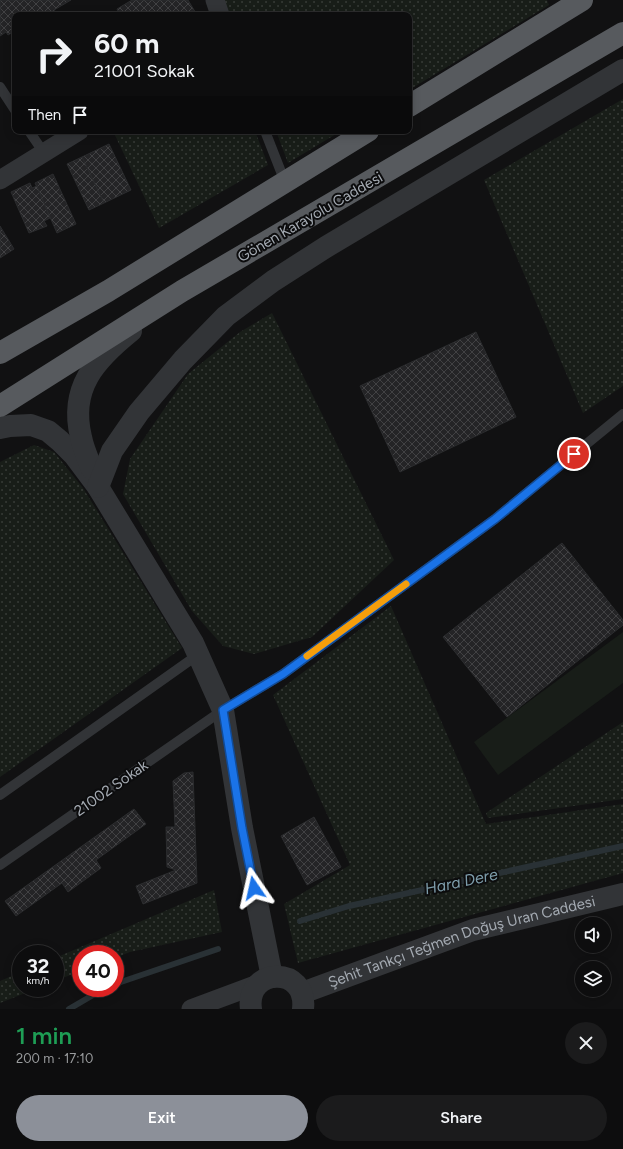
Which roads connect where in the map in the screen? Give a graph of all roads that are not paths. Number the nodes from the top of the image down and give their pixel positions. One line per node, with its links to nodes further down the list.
1 (215, 0): 3 (street)
2 (582, 0): 7 (highway)
3 (219, 12)
4 (623, 33): 16 (highway, Gönen Karayolu Caddesi)
5 (623, 70): 21 (street)
6 (0, 87): 8 (lane)
7 (412, 104)
8 (12, 105)
9 (31, 134): 13 (lane)
10 (74, 134): 13 (street)
11 (266, 134): 15 (lane)
12 (363, 134): 15 (highway)
13 (44, 153): 14 (street)
14 (0, 180)
15 (285, 182): 17 (highway)
16 (182, 291): 18 (highway, Gönen Karayolu Caddesi); 21 (street)
17 (0, 353)
18 (0, 406)
19 (623, 414): 23 (lane, 21002 Sokak)
20 (0, 428): 21 (street)
21 (98, 487): 22 (street)
22 (198, 654): 23 (street); 24 (lane)
23 (223, 710): 25 (lane, 21002 Sokak); 27 (street)
24 (0, 794)
25 (0, 865)
26 (623, 894): 28 (street, Şehit Tankçı Teğmen Doğuş Uran Caddesi)
27 (265, 981): 28 (street); 29 (street); 30 (street)
28 (303, 1001)
29 (191, 1009)
30 (251, 1009)

